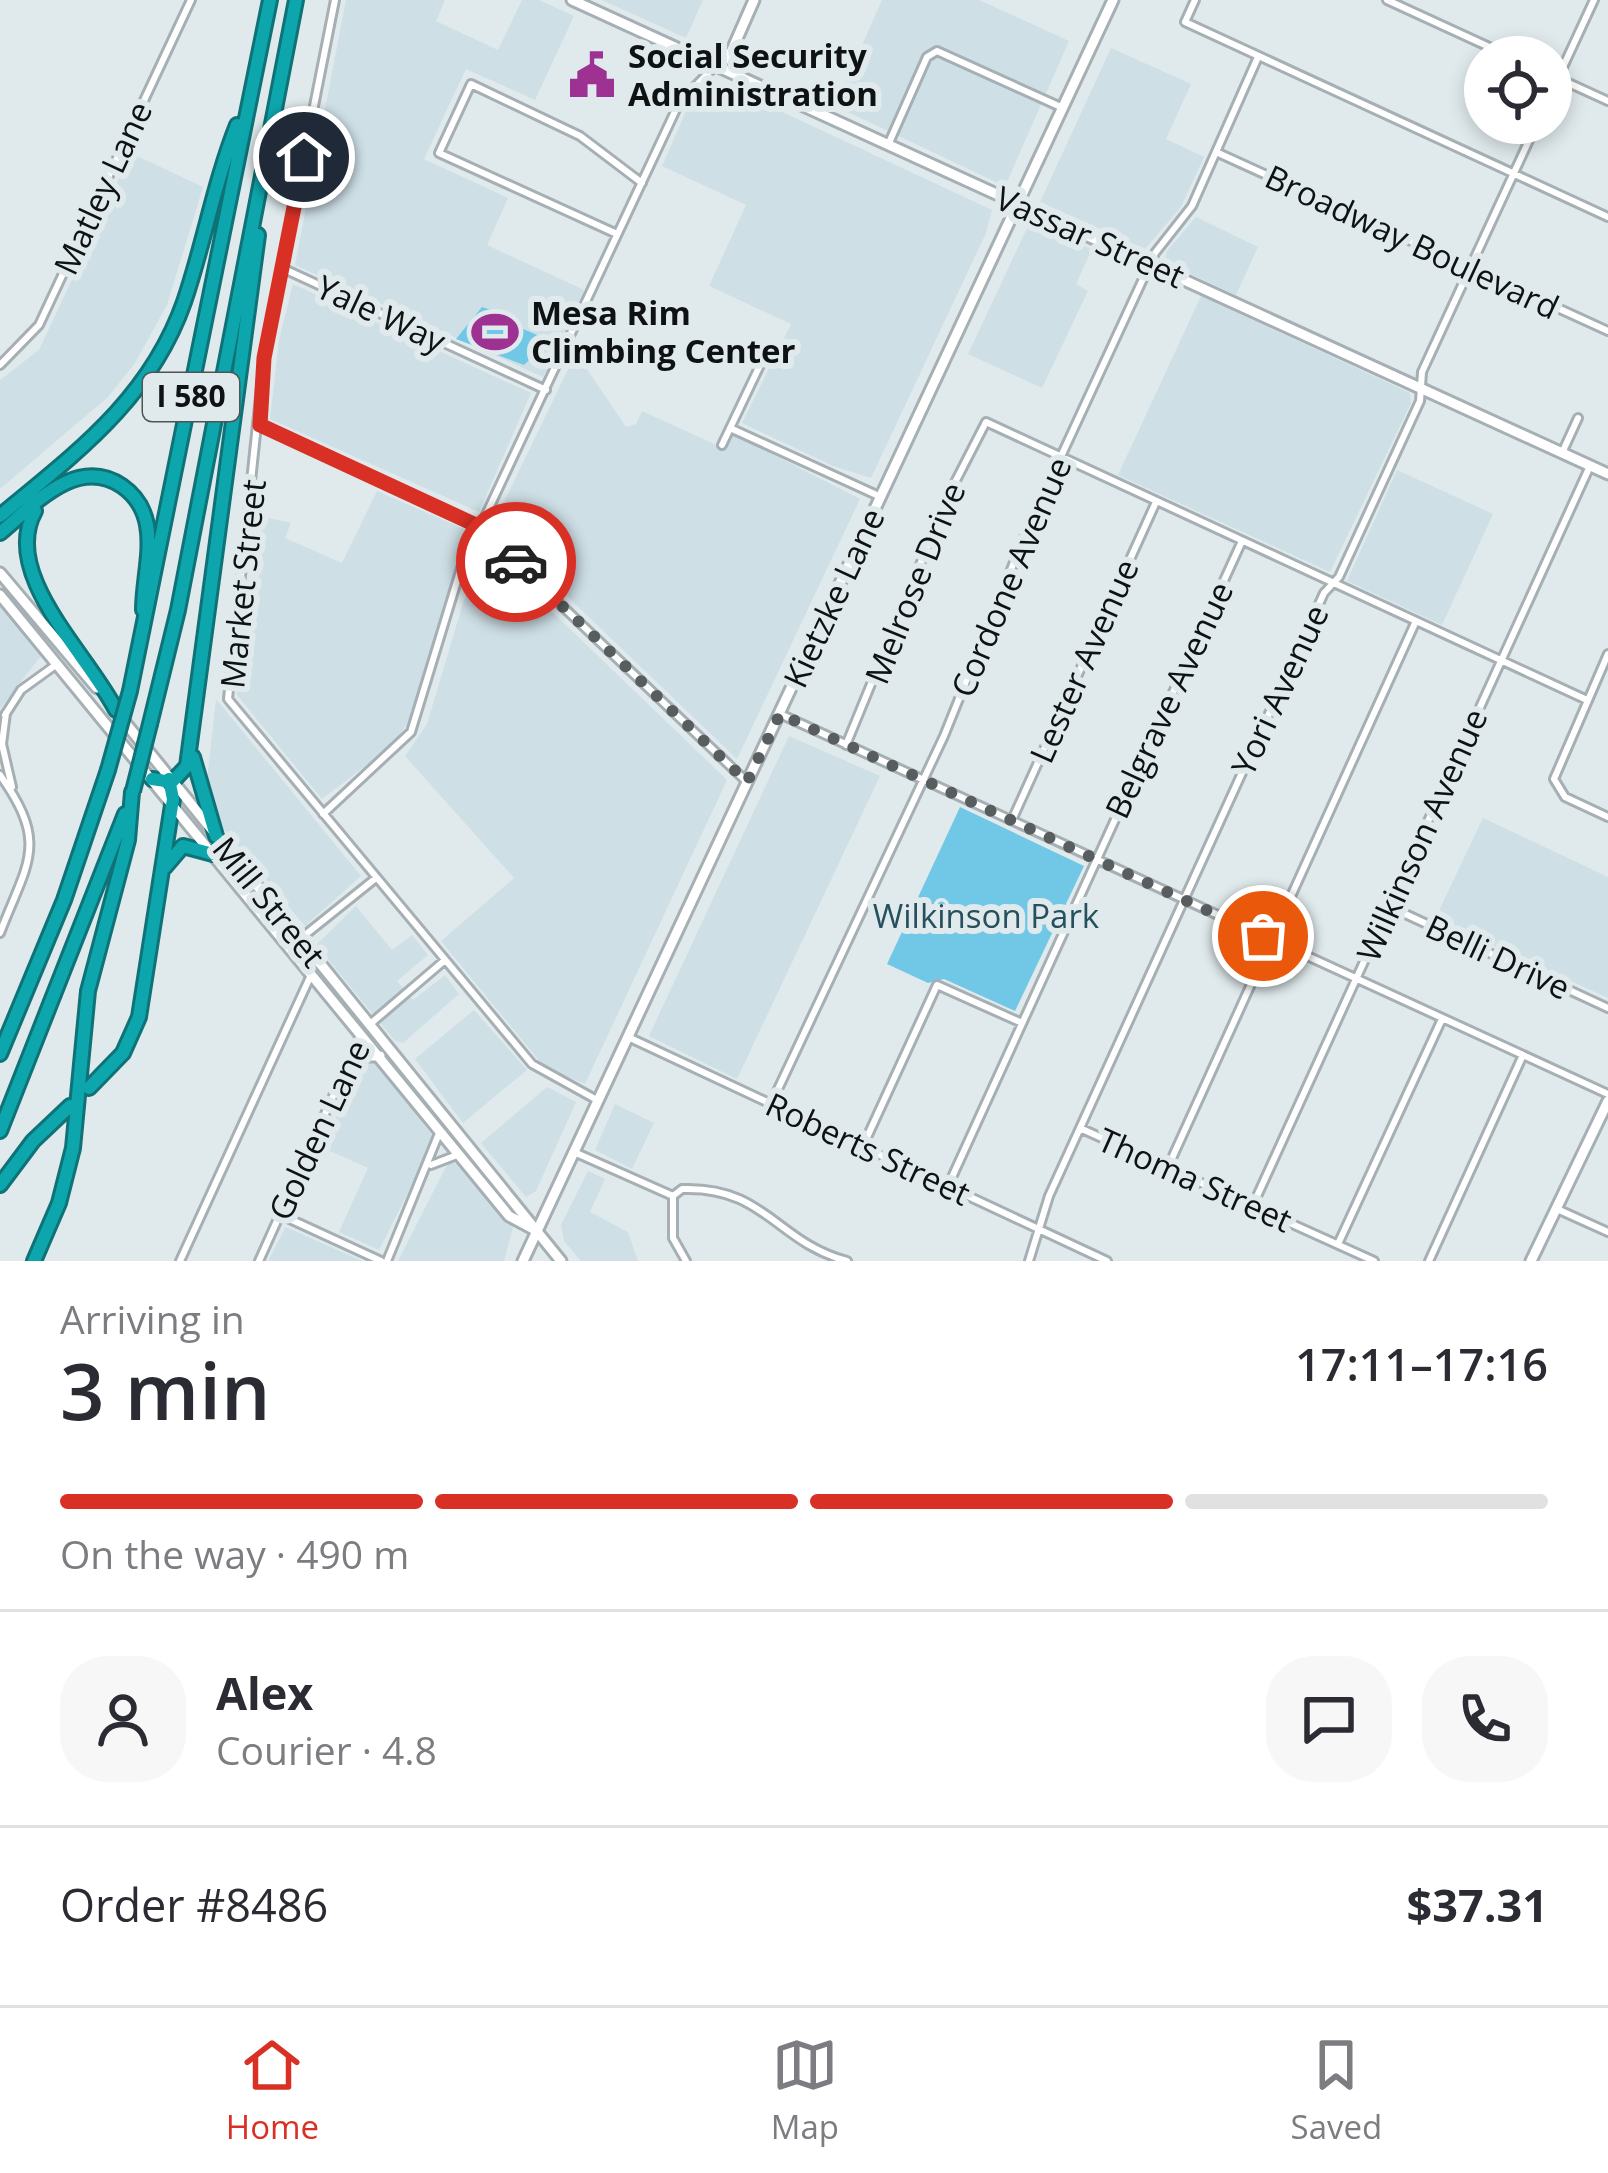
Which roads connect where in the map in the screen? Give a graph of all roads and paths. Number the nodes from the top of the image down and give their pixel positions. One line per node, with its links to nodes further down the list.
1 (191, 0): 33 (street, Matley Lane)
2 (270, 0): 17 (highway, I 580)
3 (296, 0): 24 (highway, I 580)
4 (335, 0): 29 (street, Market Street)
5 (572, 0): 14 (main road, Vassar Street)
6 (754, 0): 14 (main road)
7 (1113, 0): 18 (main road, Kietzke Lane)
8 (1195, 0): 13 (street)
9 (1388, 0): 11 (street)
10 (1594, 0): 12 (street)
11 (1466, 36)
12 (1572, 42)
13 (1258, 57): 21 (street, Cordone Avenue); 22 (street)
14 (715, 66): 20 (main road, Vassar Street); 23 (street)
15 (1572, 85): 16 (street)
16 (1608, 101)
17 (248, 102): 47 (highway); 55 (highway, I 580)
18 (1063, 108): 20 (street); 25 (main road, Kietzke Lane)
19 (1527, 144): 22 (street, Yori Avenue)
20 (889, 145): 25 (main road, Vassar Street)
21 (1216, 152): 28 (street, Cordone Avenue); 30 (street, Broadway Boulevard)
22 (1514, 173): 26 (street); 30 (street, Yori Avenue)
23 (642, 183): 27 (street); 27 (street)
24 (258, 197): 63 (highway); 71 (highway, I 580, bridge)
25 (1018, 206): 28 (main road, Vassar Street); 45 (main road, Kietzke Lane)
26 (1608, 217)
27 (618, 234): 35 (street)
28 (1151, 264): 34 (main road, Vassar Street); 41 (street, Cordone Avenue)
29 (282, 268): 35 (street, Yale Way); 37 (street, Market Street)
30 (1469, 268): 31 (street, Broadway Boulevard); 34 (street, Yori Avenue)
31 (1608, 331)
32 (763, 359): 38 (street)
33 (0, 365)
34 (1420, 388): 40 (main road, Vassar Street); 52 (street, Yori Avenue)
35 (545, 390): 48 (street)
36 (1578, 418): 40 (street)
37 (260, 425): 48 (street); 74 (street, Market Street)
38 (730, 428): 39 (street); 45 (street)
39 (722, 445)
40 (1562, 453): 42 (main road, Vassar Street)
41 (1061, 458): 46 (street); 65 (street, Melrose Drive); 68 (street, Cordone Avenue)
42 (1591, 466): 43 (main road, Vassar Street); 57 (street, Wilkinson Avenue)
43 (1608, 474)
44 (56, 488): 49 (highway); 55 (highway); 60 (highway)
45 (881, 497): 62 (main road, Kietzke Lane)
46 (1156, 502): 50 (street); 76 (street, Lester Avenue)
47 (0, 516)
48 (480, 527): 70 (street); 74 (street)
49 (0, 533)
50 (1242, 541): 52 (street); 79 (street, Belgrave Avenue)
51 (0, 573): 60 (main road, Mill Street)
52 (1333, 583): 54 (street); 82 (street, Yori Avenue)
53 (0, 595): 58 (main road, Mill Street)
54 (1416, 621): 57 (street); 85 (street)
55 (139, 653): 95 (highway, I 580, bridge)
56 (1608, 654): 59 (street)
57 (1502, 661): 59 (street); 83 (street, Wilkinson Avenue)
58 (57, 664): 61 (street); 67 (main road, Mill Street)
59 (1587, 700): 75 (street)
60 (116, 710): 69 (main road, Mill Street)
61 (6, 713): 64 (street); 73 (street)
62 (780, 714): 65 (street); 70 (main road, Kietzke Lane)
63 (192, 725): 69 (highway); 77 (highway)
64 (0, 727)
65 (847, 745): 68 (street)
66 (0, 776): 73 (street)
67 (152, 779): 69 (highway); 72 (main road, Mill Street)
68 (923, 780): 76 (street); 102 (street, Cordone Avenue)
69 (171, 781): 72 (highway); 77 (main road, Mill Street)
70 (747, 782): 94 (main road, Kietzke Lane)
71 (132, 791): 106 (highway, I 580); 122 (highway)
72 (172, 804): 78 (main road, Mill Street); 81 (highway)
73 (22, 806): 84 (street)
74 (322, 814): 80 (street, Market Street)
75 (1608, 817)
76 (1012, 820): 79 (street)
77 (216, 836): 86 (main road, Mill Street)
78 (213, 854): 81 (highway); 86 (main road, Mill Street)
79 (1097, 859): 82 (street); 92 (street, Belgrave Avenue)
80 (376, 878): 86 (street); 87 (street, Market Street)
81 (160, 879): 99 (highway)
82 (1183, 900): 85 (street); 104 (street, Yori Avenue)
83 (1388, 906): 89 (street, Wilkinson Avenue); 90 (street, Belli Drive)
84 (0, 933)
85 (1271, 940): 89 (street); 110 (street)
86 (294, 943): 88 (main road, Mill Street); 93 (main road, Mill Street)
87 (445, 960): 93 (street, Golden Lane); 101 (street, Market Street)
88 (312, 973): 93 (main road, Mill Street); 123 (street)
89 (1357, 978): 91 (street); 115 (street, Wilkinson Avenue)
90 (1608, 1008)
91 (1442, 1017): 96 (street); 121 (street)
92 (1022, 1023): 107 (street); 113 (street, Belgrave Avenue)
93 (365, 1029): 97 (main road, Mill Street); 98 (street, Golden Lane); 118 (main road, Mill Street)
94 (628, 1037): 101 (main road, Kietzke Lane); 102 (street, Roberts Street)
95 (0, 1054)
96 (1523, 1055): 100 (street); 133 (street)
97 (380, 1056): 98 (main road); 105 (main road, Mill Street)
98 (347, 1066): 117 (street, Golden Lane)
99 (89, 1088)
100 (1608, 1098): 116 (main road)
101 (597, 1100): 108 (main road, Kietzke Lane)
102 (771, 1104): 107 (street, Roberts Street)
103 (70, 1106): 112 (highway)
104 (1081, 1129): 110 (street, Thoma Street); 119 (street, Yori Avenue)
105 (440, 1130): 109 (main road, Mill Street); 111 (street)
106 (0, 1131)
107 (863, 1146): 113 (street, Roberts Street)
108 (574, 1152): 114 (street); 118 (main road, Kietzke Lane)
109 (460, 1156): 111 (street); 118 (main road, Mill Street)
110 (1168, 1167): 115 (street, Thoma Street)
111 (429, 1168): 125 (street)
112 (0, 1186)
113 (948, 1186): 119 (street, Roberts Street)
114 (673, 1196): 128 (street); 129 (street)
115 (1253, 1205): 121 (street, Thoma Street)
116 (1557, 1209): 120 (street); 134 (main road)
117 (281, 1215): 124 (street, Golden Lane); 125 (street)
118 (537, 1231): 126 (main road, Kietzke Lane); 127 (main road, Mill Street)
119 (1042, 1231): 130 (street, Yori Avenue); 131 (street, Roberts Street)
120 (1608, 1232)
121 (1338, 1244): 132 (street, Thoma Street)
122 (34, 1261)
123 (180, 1261)
124 (259, 1261)
125 (384, 1261)
126 (523, 1261)
127 (561, 1261)
128 (686, 1261)
129 (847, 1261)
130 (1029, 1261)
131 (1107, 1261)
132 (1374, 1261)
133 (1429, 1261)
134 (1532, 1261)

